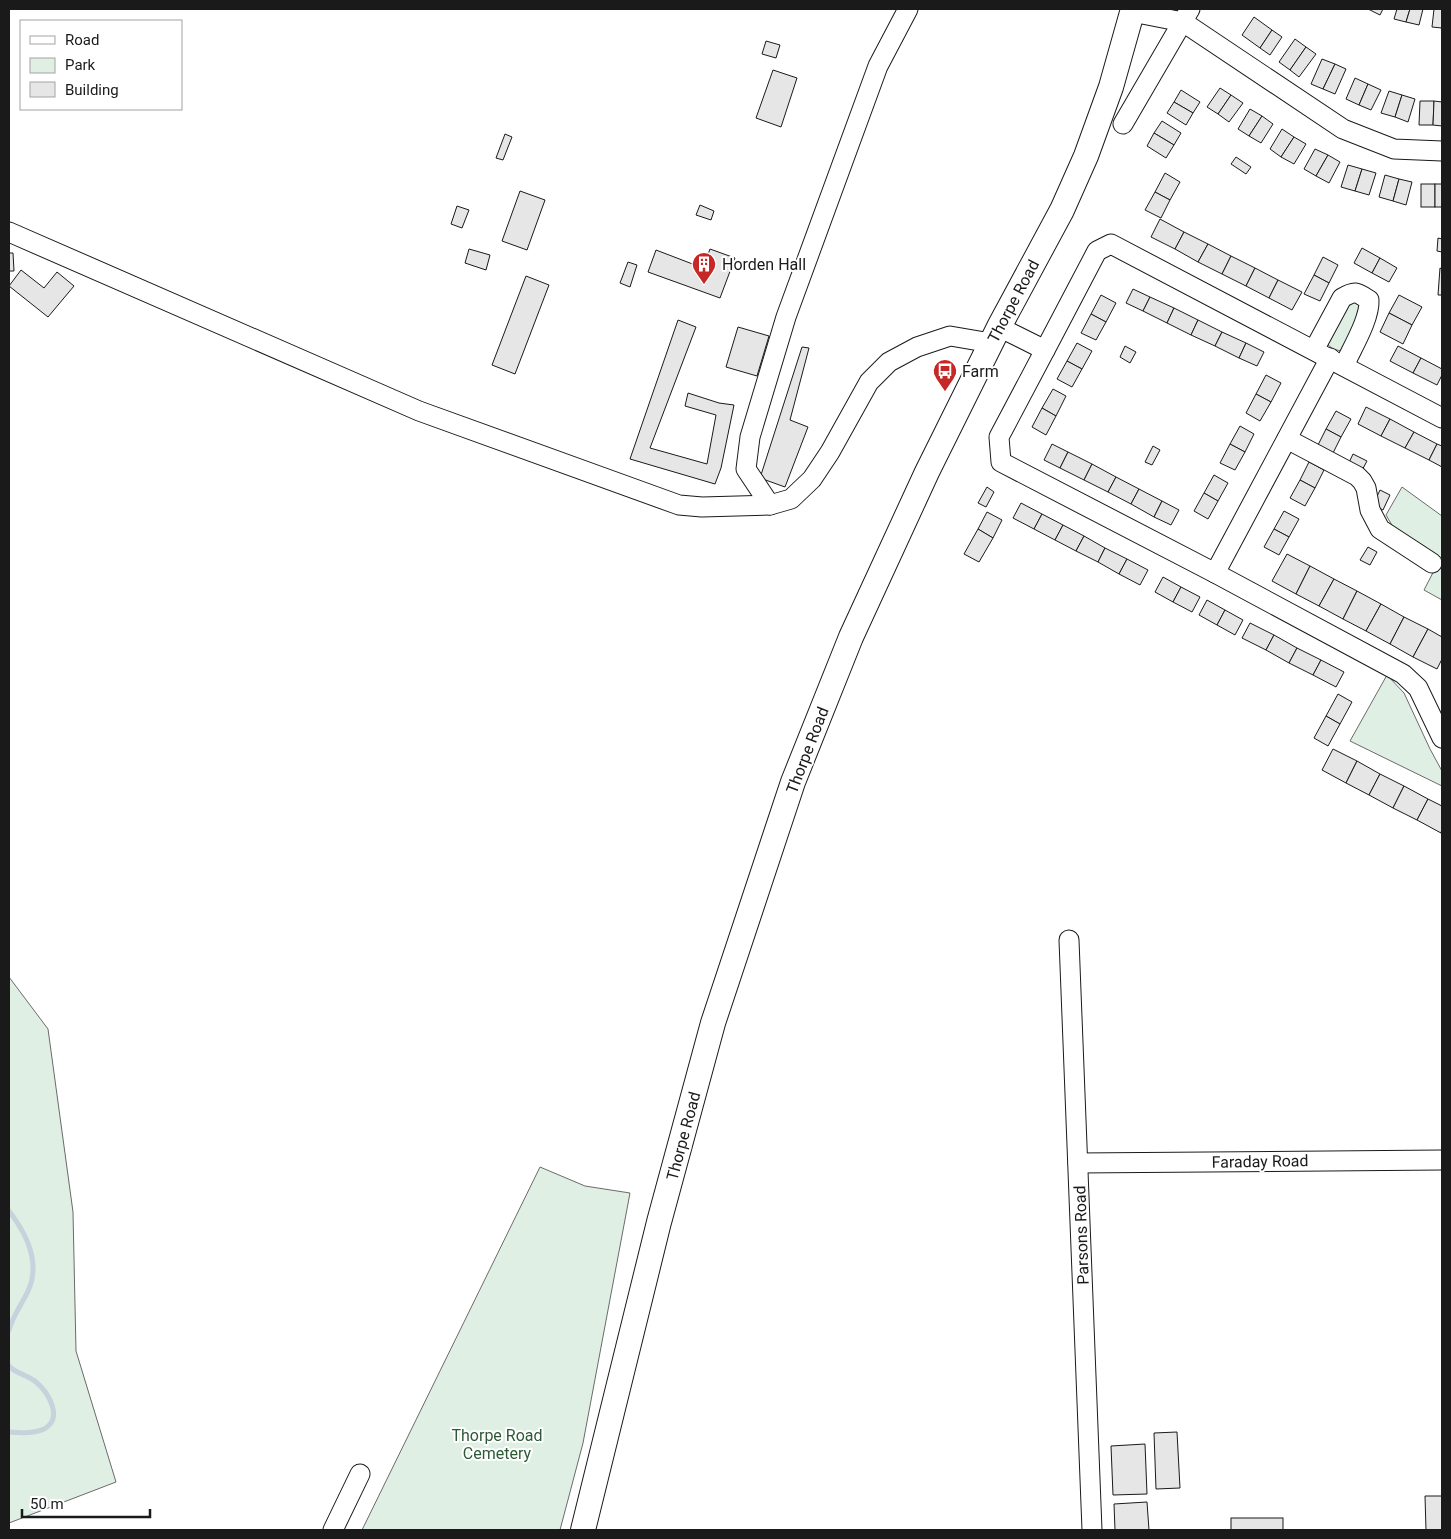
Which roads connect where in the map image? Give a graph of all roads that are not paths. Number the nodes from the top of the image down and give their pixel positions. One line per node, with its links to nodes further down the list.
1 (908, 9): 12 (street)
2 (1132, 10): 3 (street); 7 (main road, Thorpe Road)
3 (1186, 15): 4 (street); 5 (street)
4 (1123, 124)
5 (1442, 151)
6 (9, 232): 12 (street)
7 (995, 335): 8 (street); 12 (street); 21 (main road, Thorpe Road)
8 (1044, 350): 9 (street); 14 (street)
9 (1329, 358): 10 (street); 11 (street)
10 (1442, 418)
11 (1287, 439): 13 (street); 14 (street)
12 (770, 505)
13 (1432, 563)
14 (1216, 573): 15 (street)
15 (1442, 738)
16 (1069, 940): 18 (street, Parsons Road)
17 (1442, 1160): 18 (street, Faraday Road)
18 (1078, 1163): 22 (street, Parsons Road)
19 (360, 1474): 20 (street)
20 (333, 1530)
21 (583, 1530)
22 (1092, 1530)

